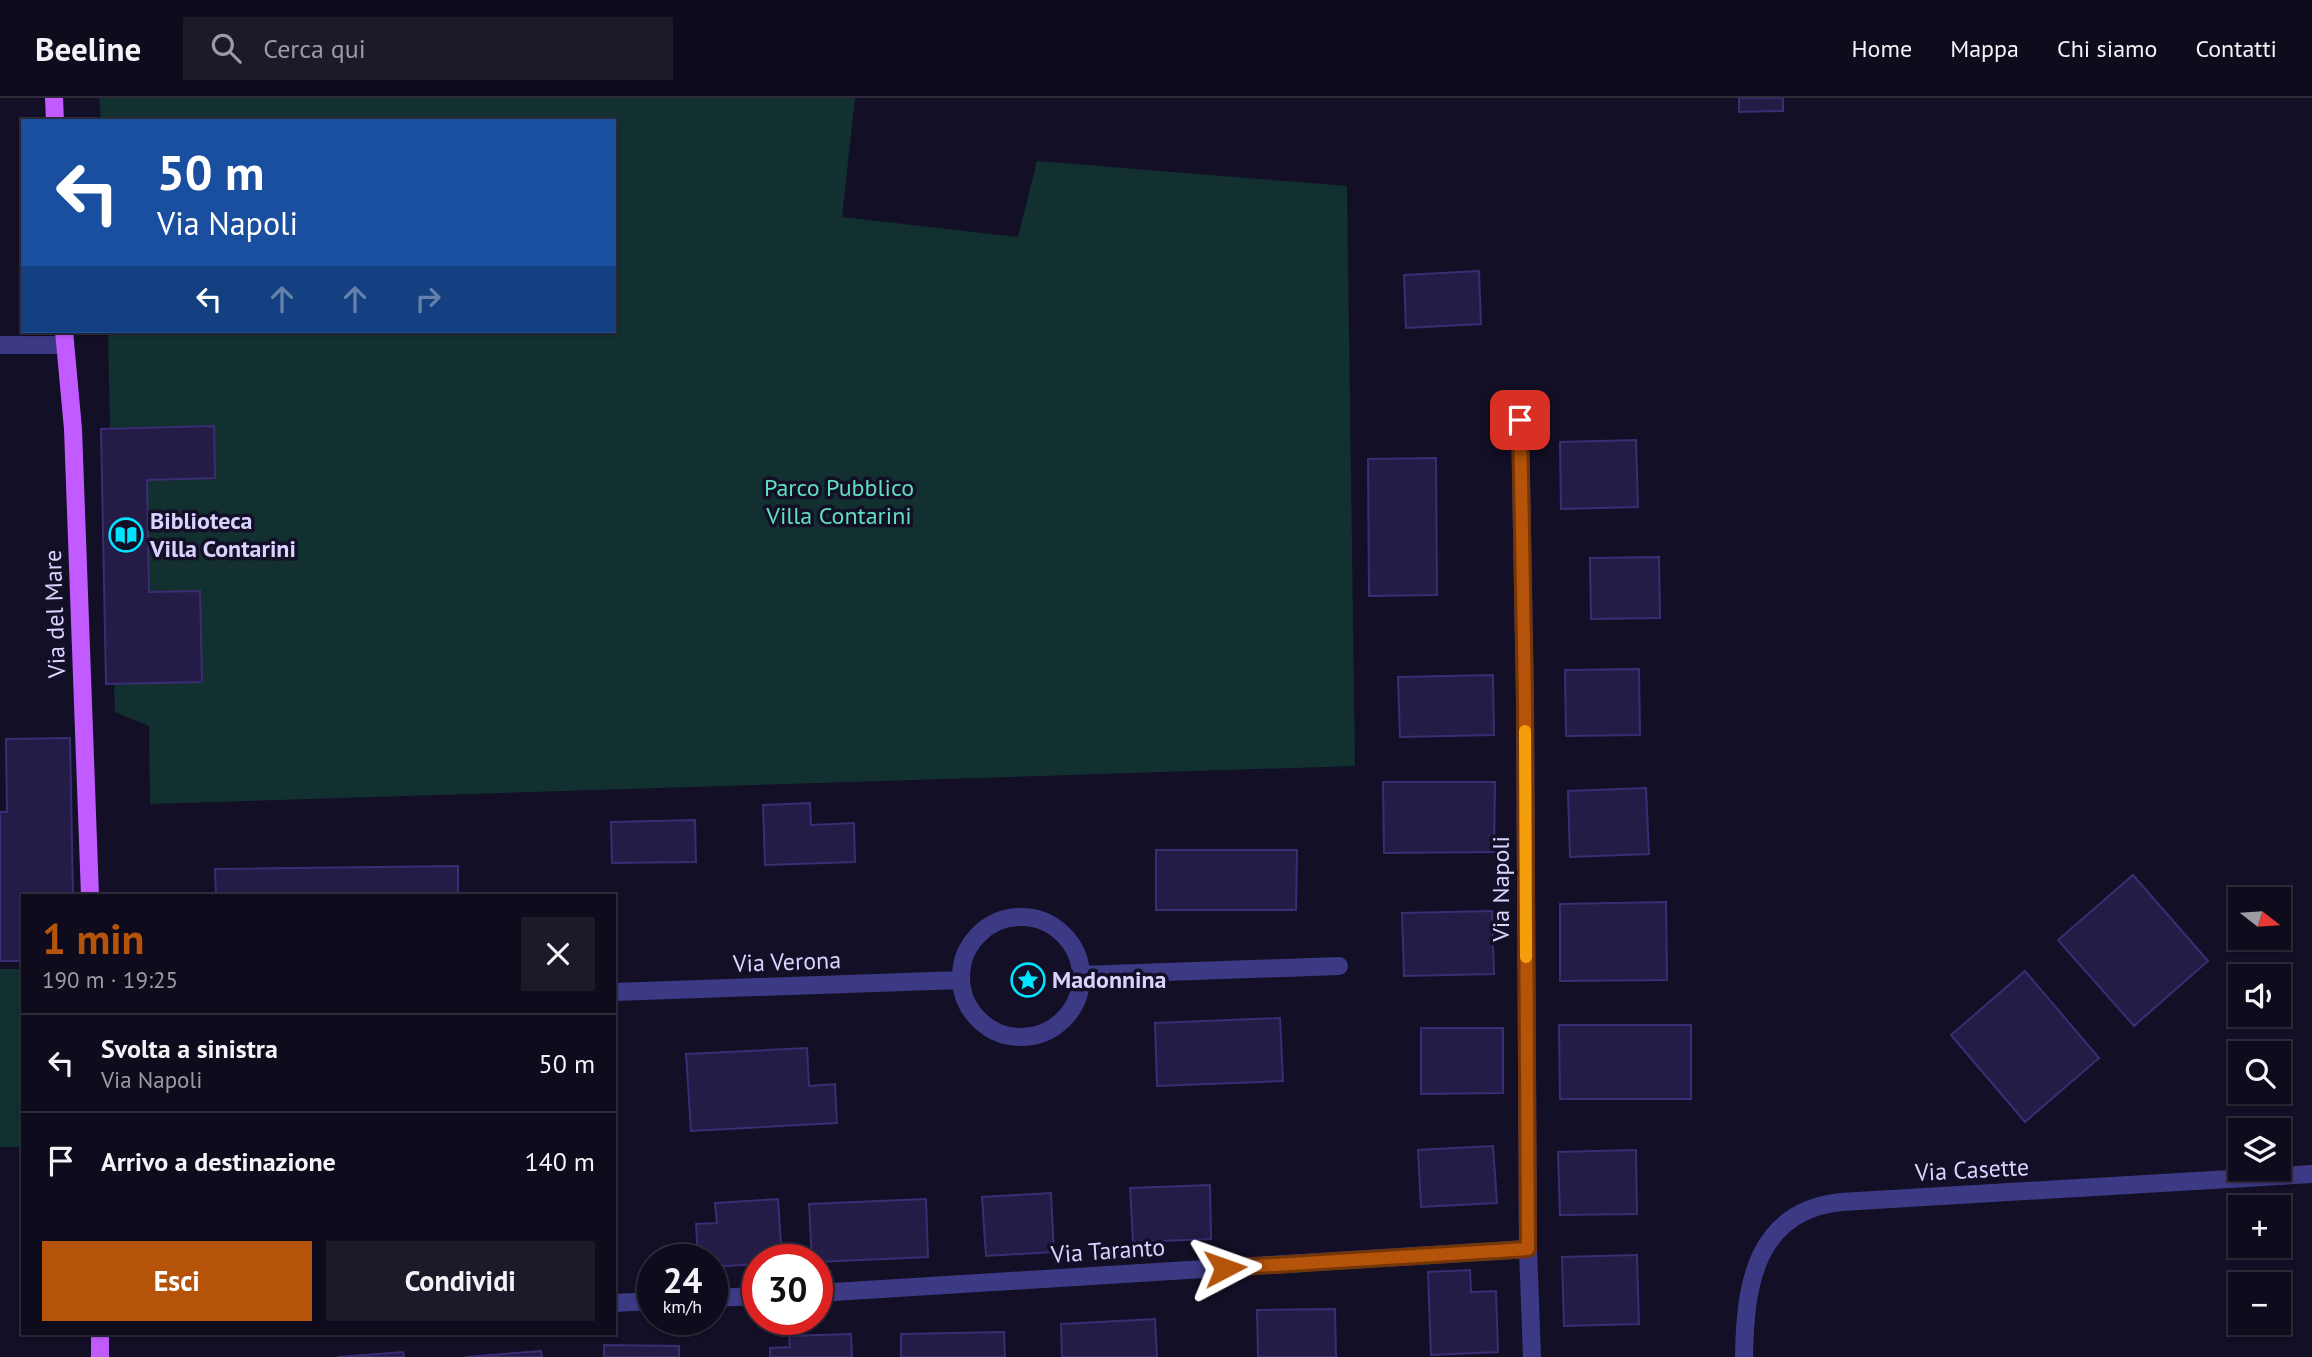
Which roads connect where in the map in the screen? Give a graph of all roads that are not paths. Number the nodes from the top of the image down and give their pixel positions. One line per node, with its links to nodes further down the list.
1 (54, 98): 2 (main road)
2 (55, 119)
3 (64, 338): 4 (street); 6 (main road, Via del Mare)
4 (0, 345)
5 (1520, 420): 12 (street, Via Napoli)
6 (90, 894)
7 (1339, 966): 8 (street)
8 (1081, 975): 9 (street); 9 (street)
9 (961, 980): 10 (street, Via Verona)
10 (616, 992)
11 (2312, 1174): 20 (street, Via Casette)
12 (1528, 1249): 13 (street, Via Taranto); 19 (street, Via Napoli)
13 (833, 1292)
14 (637, 1302): 15 (street)
15 (616, 1303)
16 (100, 1335): 18 (main road)
17 (92, 1357): 18 (street)
18 (100, 1357)
19 (1532, 1357)
20 (1744, 1357)

